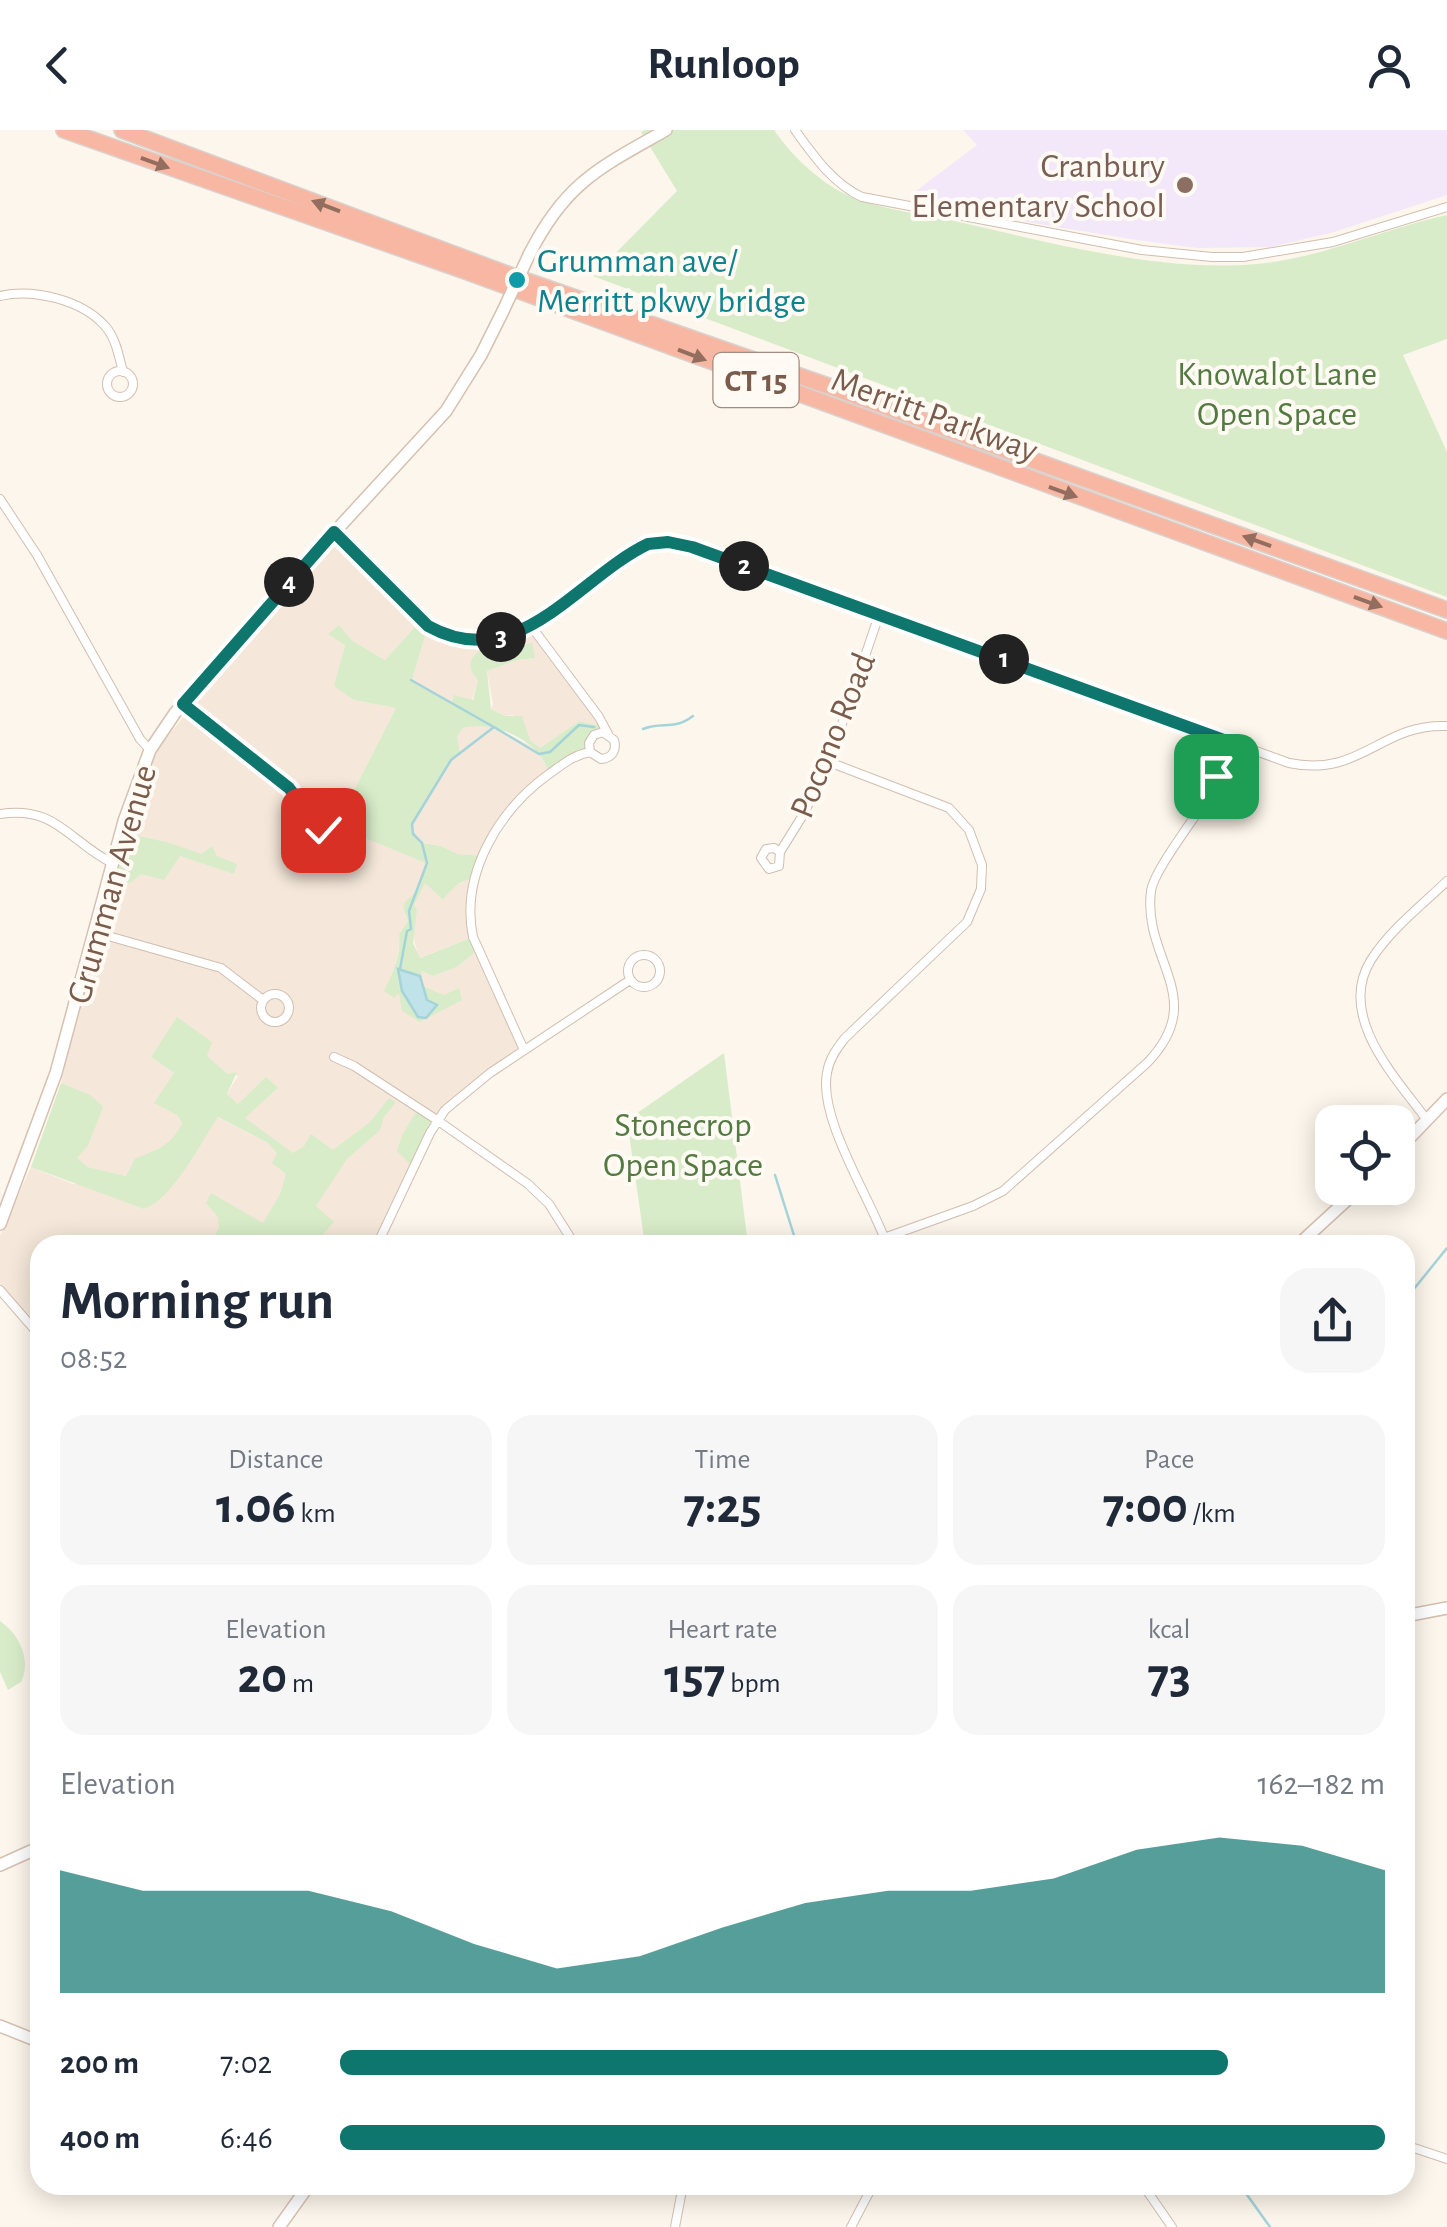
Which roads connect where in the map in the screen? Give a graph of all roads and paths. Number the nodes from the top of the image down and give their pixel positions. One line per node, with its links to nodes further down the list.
1 (64, 130): 13 (highway, Merritt Parkway / CT 15, one-way to 13)
2 (122, 130): 10 (highway, Merritt Parkway / CT 15, one-way to 2)
3 (666, 130): 9 (street, Grumman Avenue, bridge)
4 (795, 130): 5 (street)
5 (1447, 207)
6 (0, 296): 7 (street)
7 (123, 372)
8 (0, 500): 18 (street)
9 (334, 532): 12 (street); 14 (street, Grumman Avenue)
10 (1447, 610)
11 (879, 616): 12 (street); 17 (street); 20 (street, Pocono Road)
12 (531, 626): 16 (street)
13 (1447, 631)
14 (183, 704): 18 (street, Grumman Avenue); 21 (street)
15 (1447, 726): 17 (street)
16 (608, 734): 19 (street); 19 (street)
17 (1229, 742): 40 (street)
18 (150, 750): 24 (street, Grumman Avenue)
19 (590, 752): 29 (street)
20 (828, 762): 23 (street, Pocono Road); 39 (street)
21 (307, 812): 21 (street)
22 (0, 814): 24 (street)
23 (780, 852)
24 (112, 862): 26 (street, Grumman Avenue)
25 (1447, 880): 33 (street)
26 (94, 932): 28 (street); 36 (street, Grumman Avenue)
27 (630, 980): 27 (street); 29 (street)
28 (263, 1000)
29 (524, 1050): 32 (street)
30 (334, 1057): 32 (street)
31 (1447, 1100): 33 (street)
32 (437, 1120): 37 (street); 38 (street)
33 (1427, 1120): 34 (street)
34 (1415, 1132)
35 (1342, 1205): 41 (street)
36 (0, 1224)
37 (382, 1235)
38 (568, 1235)
39 (883, 1235)
40 (903, 1235)
41 (1309, 1235)
42 (0, 1290): 43 (street)
43 (30, 1324)
44 (1447, 1608): 45 (street)
45 (1415, 1614)
46 (30, 1852): 47 (street)
47 (0, 1865)
48 (0, 2026): 49 (street)
49 (30, 2038)
50 (1415, 2148): 51 (street)
51 (1447, 2159)
52 (302, 2195): 56 (street)
53 (681, 2195): 57 (street)
54 (868, 2195): 58 (street)
55 (1150, 2195): 59 (street)
56 (279, 2227)
57 (674, 2227)
58 (852, 2227)
59 (1172, 2227)

